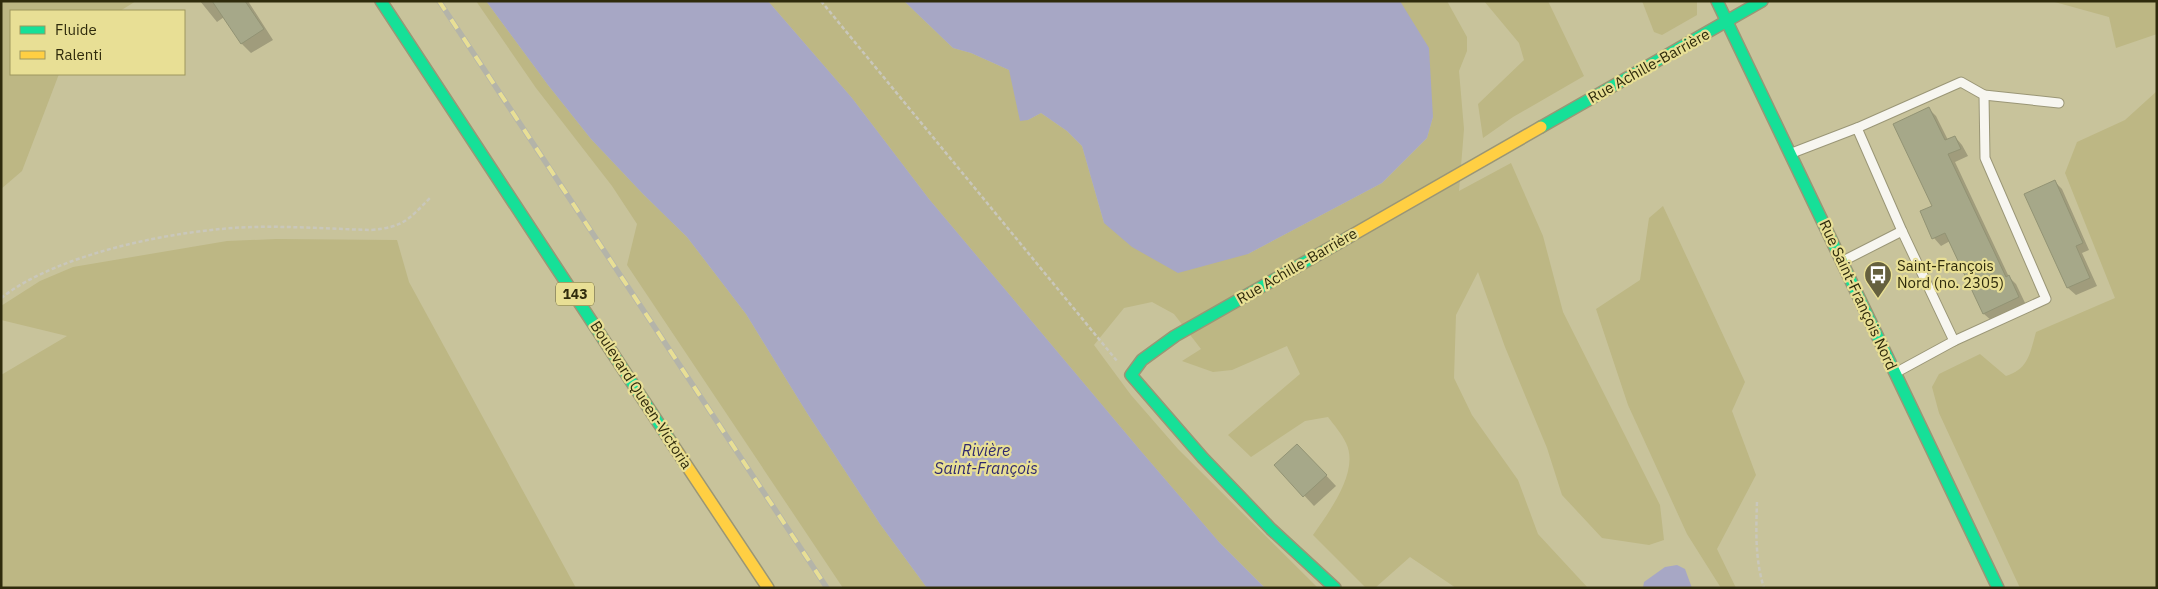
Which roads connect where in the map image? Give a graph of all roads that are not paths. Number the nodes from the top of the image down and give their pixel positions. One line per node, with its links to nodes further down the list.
1 (381, 1): 13 (street, Boulevard Queen-Victoria / 143)
2 (1717, 1): 4 (street, Rue Saint-François Nord)
3 (1762, 1): 4 (street, Rue Achille-Barrière)
4 (1727, 22): 8 (street, Rue Saint-François Nord); 14 (street, Rue Achille-Barrière)
5 (1984, 95): 6 (lane); 7 (lane); 11 (lane)
6 (2059, 103)
7 (1858, 128): 8 (lane); 9 (lane)
8 (1790, 153): 10 (street, Rue Saint-François Nord)
9 (1902, 231): 10 (lane); 11 (lane)
10 (1842, 261): 12 (street, Rue Saint-François Nord)
11 (1954, 341): 12 (lane)
12 (1895, 374): 15 (street, Rue Saint-François Nord)
13 (768, 588)
14 (1335, 588)
15 (1998, 588)

